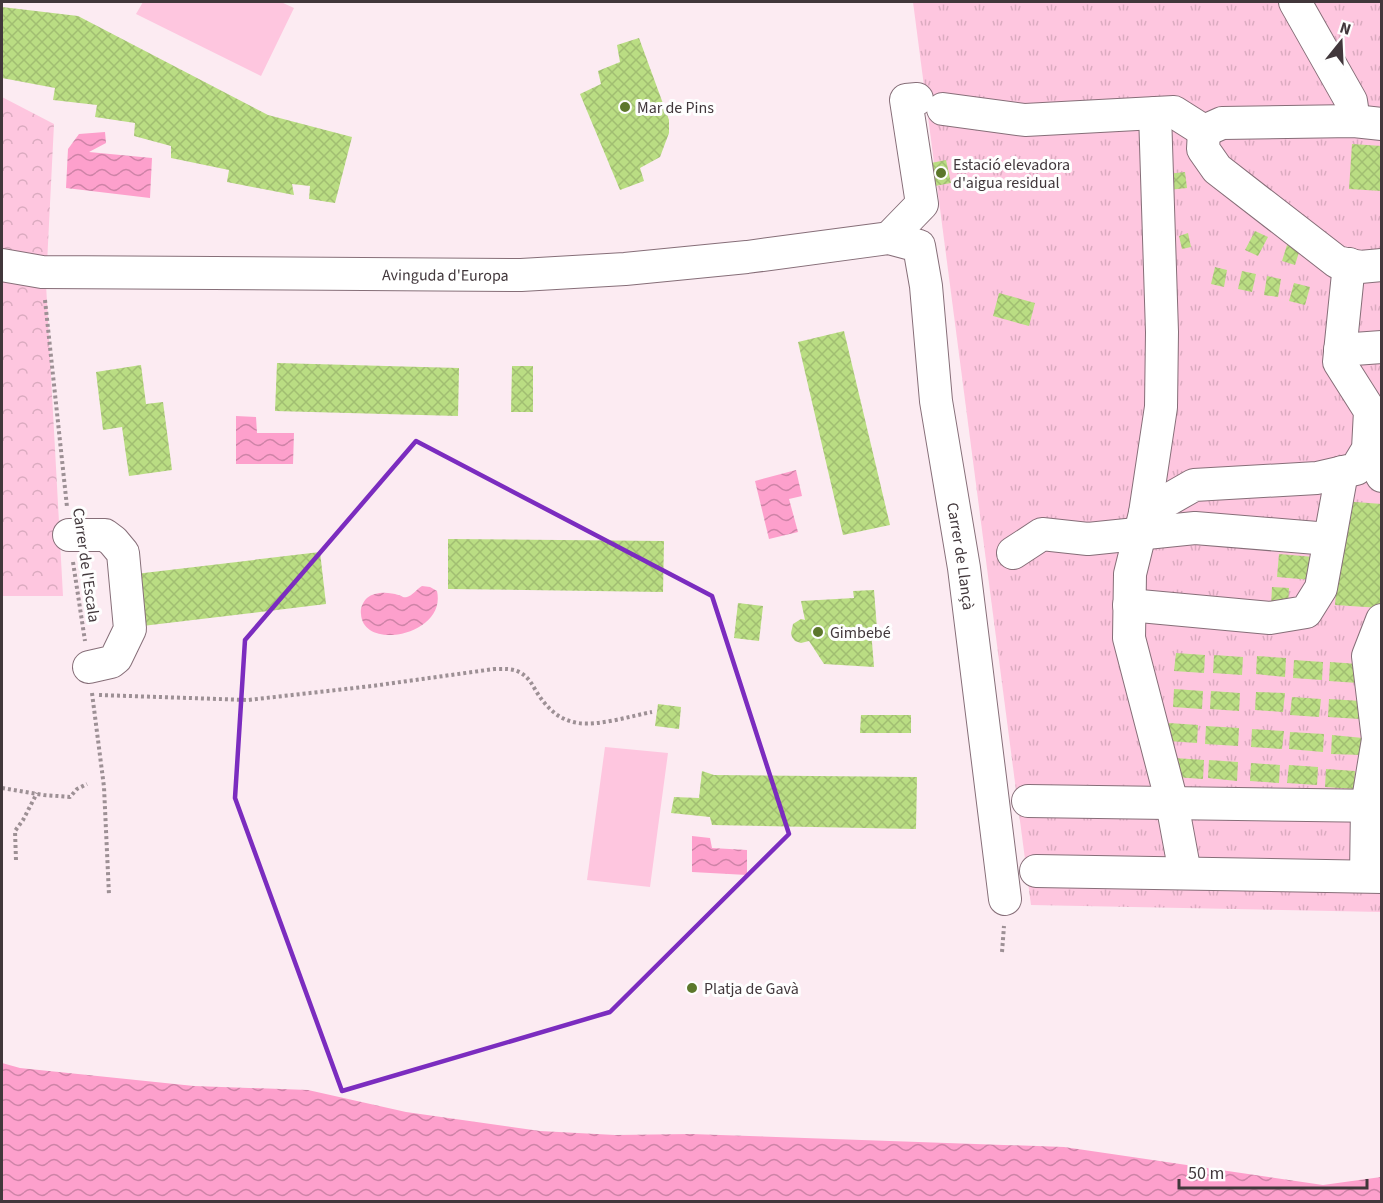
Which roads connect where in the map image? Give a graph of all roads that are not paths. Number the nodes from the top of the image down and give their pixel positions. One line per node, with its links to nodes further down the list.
1 (1295, 2): 3 (street)
2 (1155, 113): 4 (street); 5 (street); 14 (street)
3 (1368, 122): 4 (street)
4 (1204, 131): 6 (street)
5 (889, 238): 7 (street, Avinguda d'Europa); 27 (street, Carrer de Llançà)
6 (1349, 264): 8 (street); 10 (street)
7 (2, 265)
8 (1382, 265)
9 (1382, 347): 10 (street)
10 (1340, 350): 11 (street)
11 (1376, 414): 12 (street)
12 (1375, 463): 13 (street)
13 (1342, 472): 14 (street); 16 (street)
14 (1142, 524): 16 (street); 17 (street); 18 (street)
15 (69, 535): 20 (street)
16 (1329, 539): 18 (street)
17 (1013, 553)
18 (1129, 605): 22 (street)
19 (1382, 620): 23 (street)
20 (91, 681)
21 (1028, 801): 22 (street)
22 (1172, 803): 23 (street); 25 (street)
23 (1374, 806): 26 (street)
24 (1036, 871): 25 (street)
25 (1185, 873): 26 (street)
26 (1374, 876)
27 (1005, 899)

